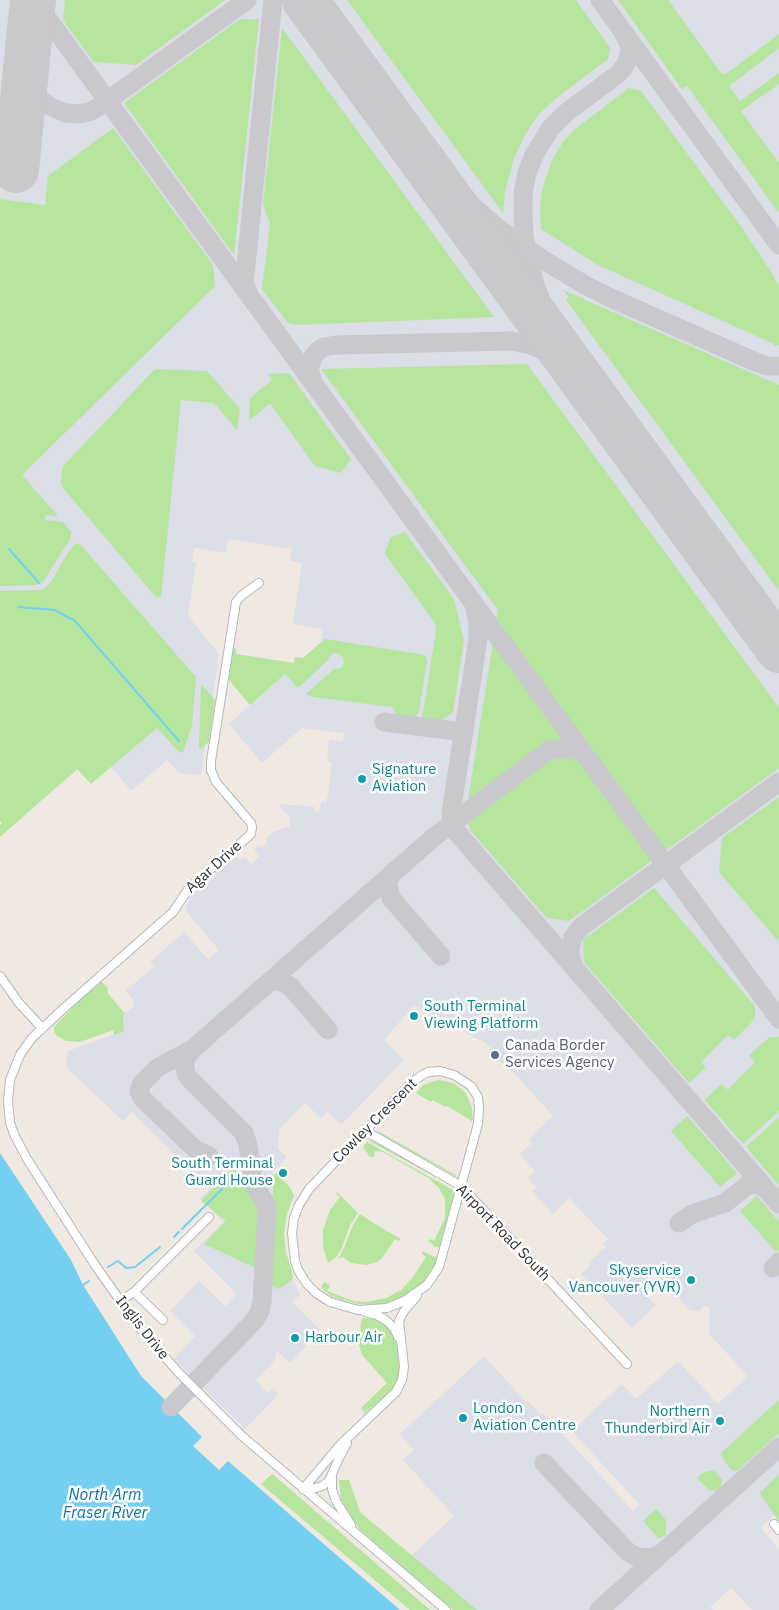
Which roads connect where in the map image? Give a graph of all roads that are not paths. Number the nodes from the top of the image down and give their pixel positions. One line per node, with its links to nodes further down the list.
1 (259, 583): 3 (street, Agar Drive)
2 (0, 976): 3 (street)
3 (42, 1028): 9 (street, Inglis Drive)
4 (358, 1138): 5 (street, Airport Road South); 5 (street, Cowley Crescent); 10 (street, Cowley Crescent)
5 (461, 1186): 7 (street, Cowley Crescent); 13 (street, Airport Road South)
6 (209, 1217): 8 (street)
7 (427, 1285): 10 (street, Cowley Crescent); 12 (street)
8 (134, 1292): 9 (street); 11 (street)
9 (120, 1301): 16 (street, Inglis Drive)
10 (358, 1310): 12 (street)
11 (163, 1320)
12 (401, 1342): 14 (street)
13 (627, 1364)
14 (352, 1435): 15 (street); 16 (street)
15 (333, 1472): 16 (street); 17 (street)
16 (303, 1489): 17 (street, Inglis Drive)
17 (362, 1538): 18 (street, Inglis Drive)
18 (446, 1610)

